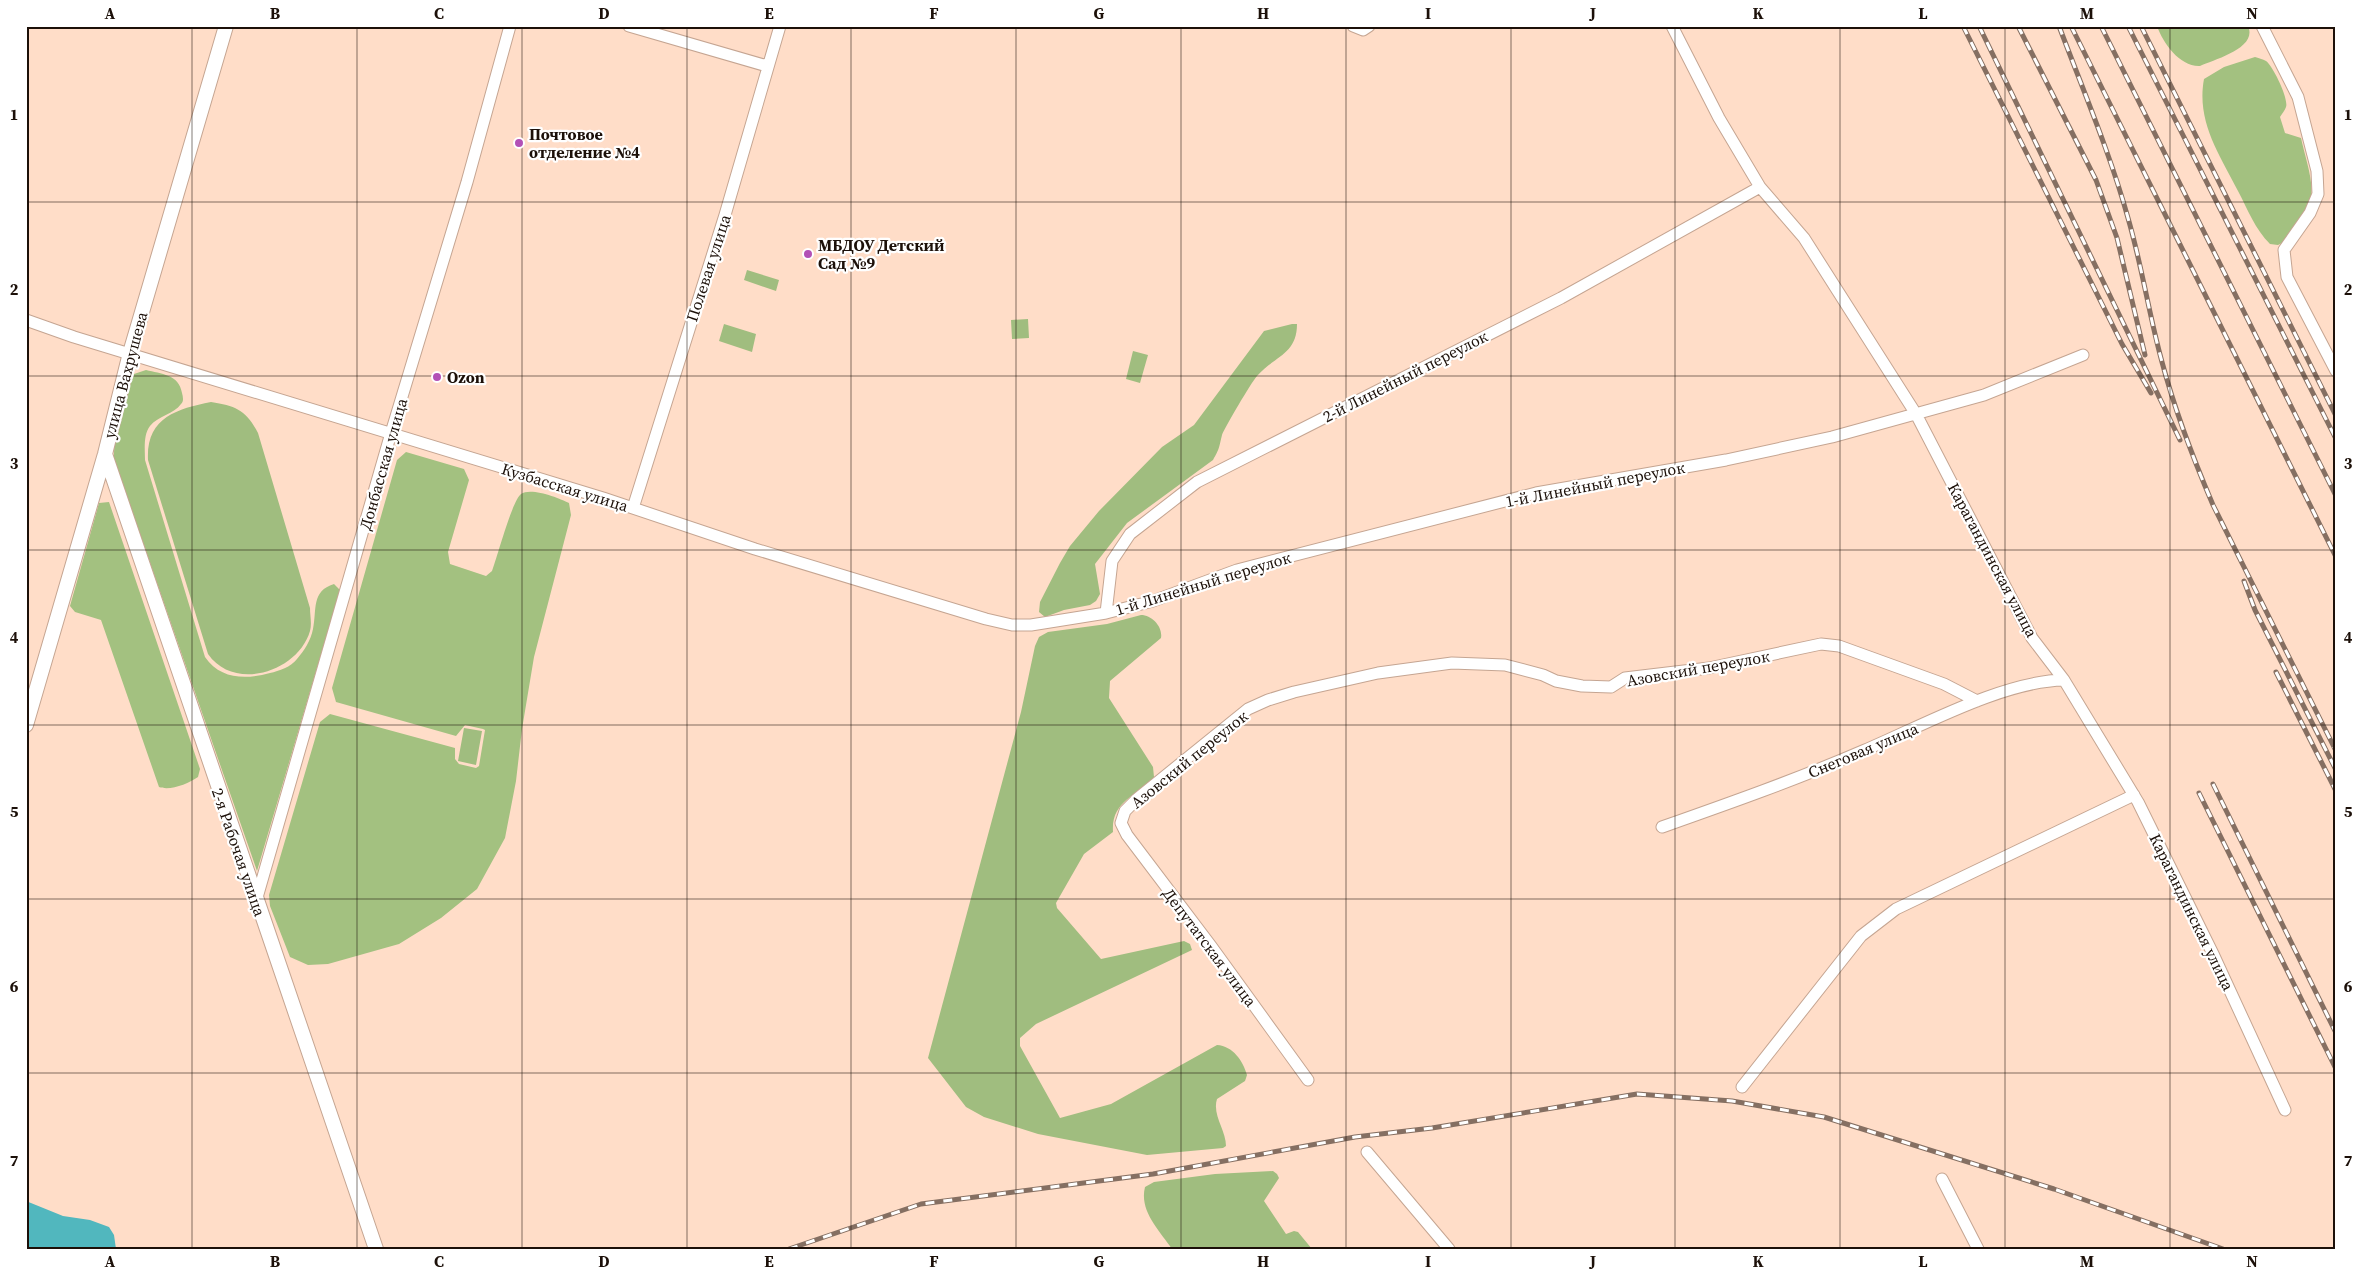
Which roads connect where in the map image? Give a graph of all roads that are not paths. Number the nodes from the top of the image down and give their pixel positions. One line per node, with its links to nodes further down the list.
1 (226, 26): 12 (main road, улица Вахрушева)
2 (510, 26): 16 (street, Донбасская улица)
3 (629, 26): 9 (street)
4 (780, 26): 9 (street, Полевая улица)
5 (1353, 26): 6 (street)
6 (1369, 26)
7 (1672, 26): 10 (street, Карагандинская улица)
8 (2262, 26): 14 (street)
9 (767, 66): 18 (street, Полевая улица)
10 (1760, 187): 15 (street, Карагандинская улица); 19 (street, 2-й Линейный переулок)
11 (26, 320): 12 (street, Кузбасская улица)
12 (130, 353): 16 (street, Кузбасская улица); 17 (main road, улица Вахрушева)
13 (2083, 355): 15 (street, 1-й Линейный переулок)
14 (2336, 371)
15 (1916, 414): 19 (street, 1-й Линейный переулок); 20 (street, Карагандинская улица)
16 (391, 433): 18 (street, Кузбасская улица); 26 (street, Донбасская улица)
17 (104, 454): 22 (main road, улица Вахрушева); 26 (main road, 2-я Рабочая улица)
18 (633, 508): 19 (street, Кузбасская улица)
19 (1106, 613)
20 (2064, 680): 21 (street, Снеговая улица); 23 (street, Карагандинская улица)
21 (1977, 701): 24 (street, Азовский переулок); 25 (street, Снеговая улица)
22 (26, 725)
23 (2134, 796): 28 (street); 29 (street, Карагандинская улица)
24 (1125, 811): 27 (street, Депутатская улица)
25 (1662, 828)
26 (256, 902): 32 (main road, 2-я Рабочая улица)
27 (1308, 1080)
28 (1742, 1087)
29 (2284, 1110)
30 (1367, 1152): 33 (street)
31 (1942, 1179): 34 (street)
32 (376, 1249)
33 (1449, 1249)
34 (1978, 1249)

